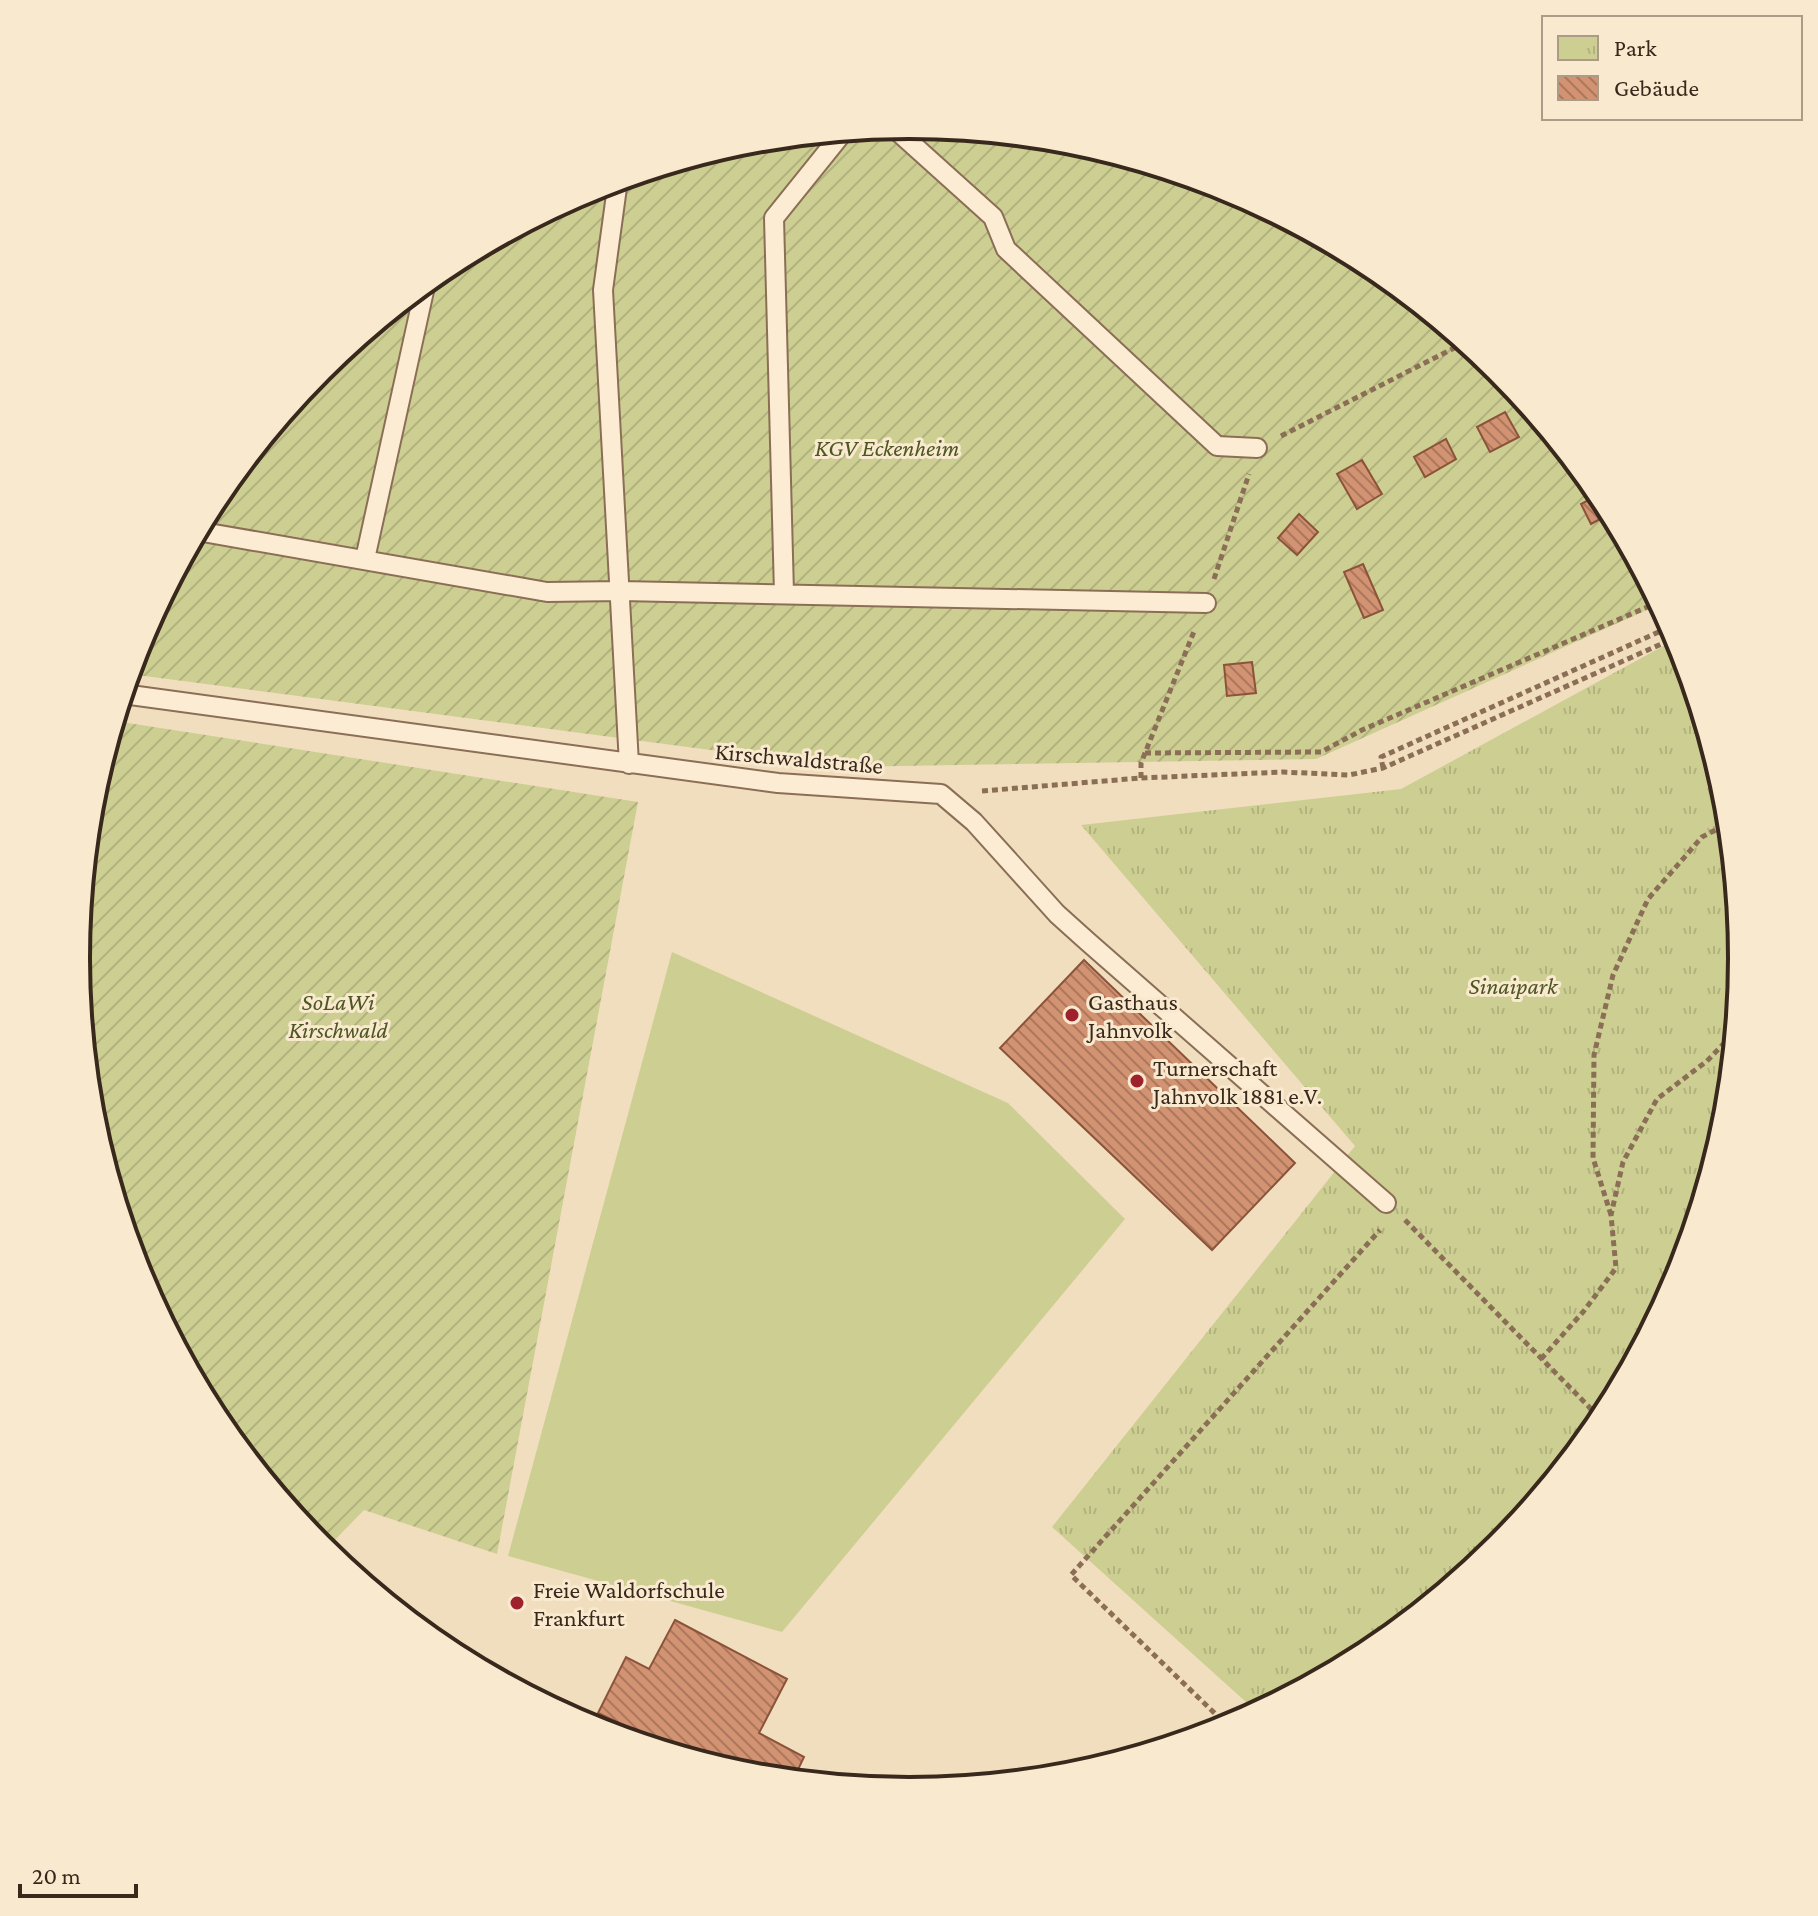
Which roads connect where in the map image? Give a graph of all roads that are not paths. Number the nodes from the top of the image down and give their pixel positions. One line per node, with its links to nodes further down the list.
1 (906, 139): 5 (lane)
2 (834, 143): 9 (lane)
3 (616, 193): 8 (lane)
4 (422, 299): 7 (lane)
5 (1257, 448)
6 (209, 533): 7 (lane)
7 (365, 559): 8 (lane)
8 (621, 591): 9 (lane); 12 (lane)
9 (784, 593): 10 (lane)
10 (1206, 603)
11 (133, 695): 12 (lane, Kirschwaldstraße)
12 (629, 764): 13 (lane, Kirschwaldstraße)
13 (1391, 1207)

